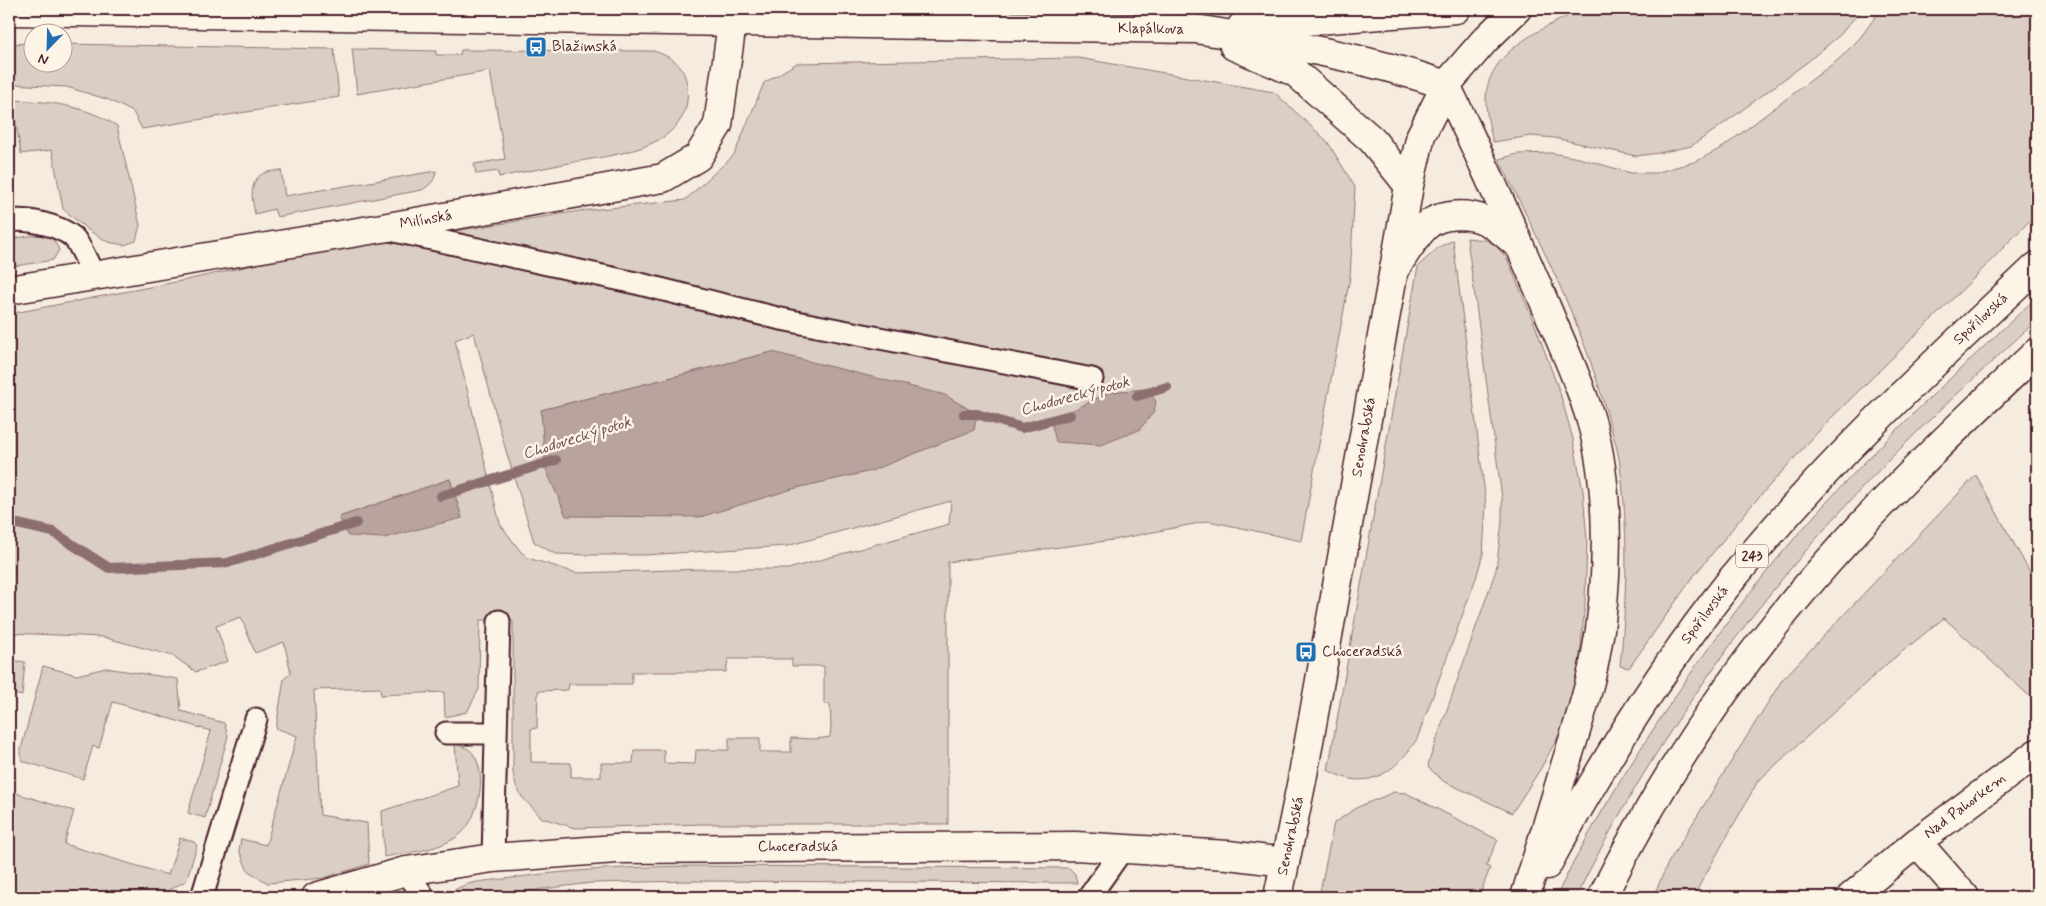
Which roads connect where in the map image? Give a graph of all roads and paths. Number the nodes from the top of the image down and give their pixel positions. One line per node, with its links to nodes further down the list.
1 (1456, 9): 6 (main road)
2 (1517, 9): 7 (main road, Senohrabská)
3 (9, 11): 4 (main road, Klapálkova)
4 (137, 11): 5 (main road, Klapálkova)
5 (732, 22): 6 (main road, Klapálkova); 10 (main road, Milínská)
6 (1196, 30): 7 (main road, Klapálkova); 8 (main road)
7 (1446, 85): 8 (main road, Senohrabská); 11 (main road)
8 (1409, 186): 13 (main road, Senohrabská)
9 (9, 221): 14 (lane)
10 (382, 228): 14 (main road, Milínská); 17 (lane)
11 (1520, 248): 13 (main road); 33 (main road)
12 (2037, 266): 34 (main road, Spořilovská / 243)
13 (1394, 270): 26 (main road, Senohrabská)
14 (94, 276): 15 (main road, Milínská)
15 (9, 290)
16 (2037, 352): 35 (main road)
17 (1092, 379)
18 (499, 621): 21 (lane)
19 (256, 719): 28 (lane)
20 (446, 733): 21 (lane)
21 (496, 733): 25 (lane)
22 (2037, 753): 23 (main road, Nad Pahorkem)
23 (1918, 842): 36 (main road, Nad Pahorkem); 37 (main road, Nad Pahorkem)
24 (1122, 850): 25 (main road, Choceradská); 26 (main road, Choceradská); 31 (lane)
25 (493, 858): 27 (main road, Choceradská)
26 (1285, 862): 32 (main road, Senohrabská)
27 (406, 871): 29 (main road, Choceradská); 30 (lane)
28 (202, 897)
29 (316, 897)
30 (424, 897)
31 (1089, 897)
32 (1278, 897)
33 (1524, 897)
34 (1531, 897)
35 (1602, 897)
36 (1850, 897)
37 (1965, 897)

